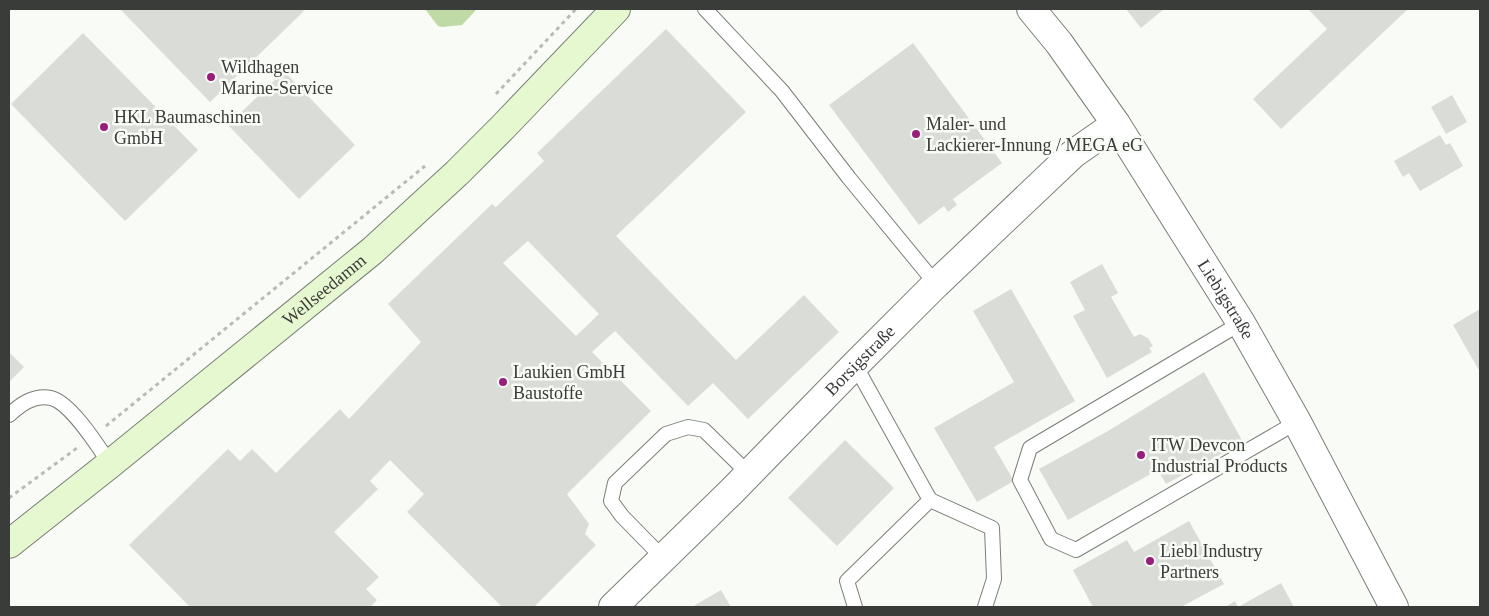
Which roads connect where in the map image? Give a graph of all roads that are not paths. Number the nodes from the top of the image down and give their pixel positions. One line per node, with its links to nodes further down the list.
1 (616, 9): 10 (main road, Wellseedamm)
2 (705, 9): 5 (lane)
3 (1031, 9): 4 (street, Liebigstraße)
4 (1116, 124): 5 (street, Borsigstraße); 6 (street, Liebigstraße)
5 (936, 284): 7 (street, Borsigstraße)
6 (1241, 323): 9 (street, Liebigstraße); 9 (lane)
7 (855, 365): 11 (street, Borsigstraße); 12 (lane)
8 (9, 415): 10 (lane)
9 (1297, 422): 18 (street, Liebigstraße)
10 (110, 464): 13 (main road, Wellseedamm)
11 (748, 474): 14 (street, Borsigstraße); 14 (lane)
12 (930, 500): 16 (lane); 17 (lane)
13 (9, 544)
14 (663, 558): 15 (street, Borsigstraße)
15 (612, 607)
16 (855, 607)
17 (985, 607)
18 (1394, 607)

